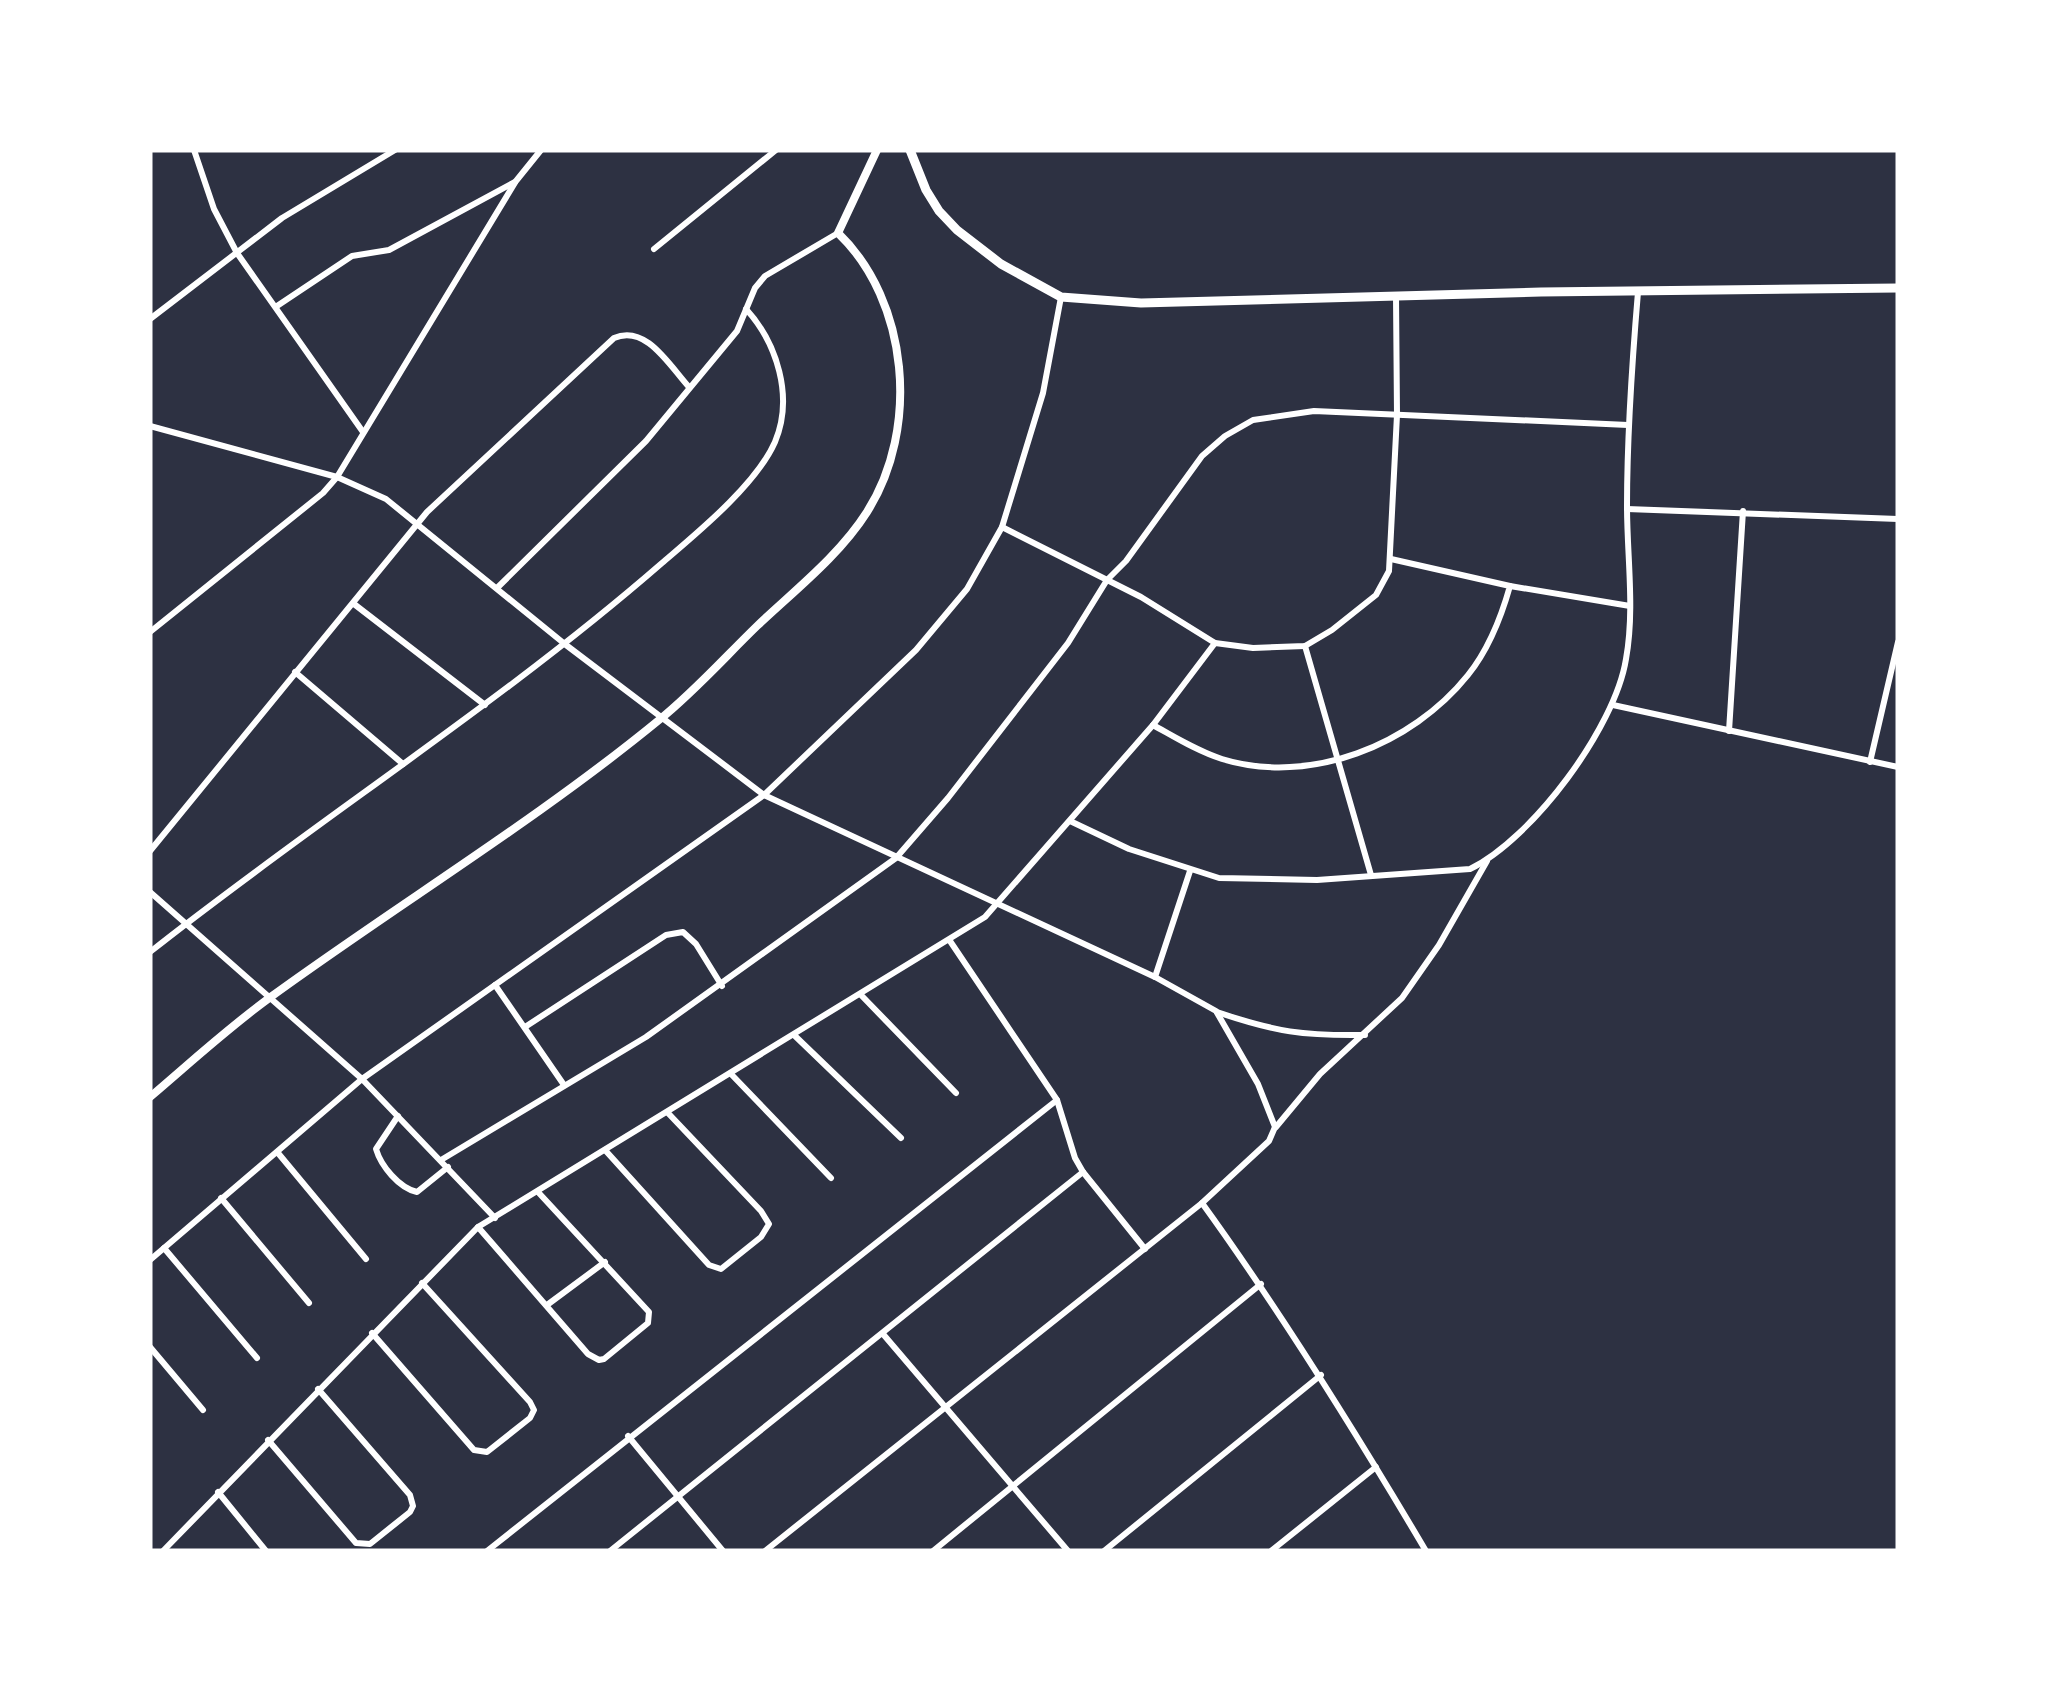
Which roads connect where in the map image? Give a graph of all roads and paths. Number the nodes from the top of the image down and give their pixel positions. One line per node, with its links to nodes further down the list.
1 (194, 150): 10 (street)
2 (540, 150): 7 (street)
3 (776, 150): 9 (street)
4 (877, 150): 8 (street)
5 (910, 150): 14 (main road)
6 (392, 151): 10 (street)
7 (516, 182): 15 (street); 22 (street)
8 (838, 233): 16 (street); 43 (street)
9 (654, 250)
10 (238, 254): 15 (street); 17 (street)
11 (1898, 288): 12 (main road)
12 (1638, 292): 13 (main road); 21 (street)
13 (1396, 296): 14 (main road); 19 (street)
14 (1061, 297): 28 (street)
15 (276, 306): 22 (street)
16 (746, 309): 18 (street); 38 (street)
17 (150, 319)
18 (689, 386): 27 (street); 32 (street)
19 (1396, 415): 21 (street); 29 (street); 30 (street)
20 (150, 426): 23 (street)
21 (1628, 426): 24 (street)
22 (363, 432): 23 (street)
23 (337, 477): 27 (street); 35 (street)
24 (1627, 508): 25 (street); 34 (street)
25 (1743, 511): 26 (street); 45 (street)
26 (1898, 519)
27 (418, 524): 32 (street); 33 (street)
28 (1002, 526): 30 (street); 50 (street)
29 (1391, 559): 31 (street); 39 (street)
30 (1107, 580): 36 (street); 53 (street)
31 (1510, 586): 34 (street); 46 (street)
32 (497, 588): 38 (street)
33 (354, 604): 40 (street); 42 (street)
34 (1630, 606): 41 (street)
35 (150, 632)
36 (1214, 643): 39 (street); 44 (street)
37 (1898, 644): 47 (street)
38 (566, 645): 42 (street); 43 (street)
39 (1305, 646): 46 (street)
40 (296, 672): 48 (street); 52 (street)
41 (1612, 704): 45 (street); 54 (street)
42 (485, 705): 48 (street)
43 (662, 718): 50 (street); 66 (street)
44 (1153, 725): 46 (street); 51 (street)
45 (1729, 730): 47 (street)
46 (1340, 759): 56 (street)
47 (1870, 762): 49 (street)
48 (403, 764): 59 (street)
49 (1898, 767)
50 (764, 794): 53 (street); 63 (street)
51 (1070, 821): 55 (street); 58 (street)
52 (150, 851)
53 (896, 858): 58 (street); 64 (street)
54 (1487, 861): 56 (street); 70 (street)
55 (1190, 871): 56 (street); 62 (street)
56 (1371, 876)
57 (150, 892): 59 (street)
58 (996, 905): 60 (street); 62 (street)
59 (186, 923): 61 (street); 66 (street)
60 (950, 941): 65 (street); 76 (street)
61 (150, 952)
62 (1155, 978): 67 (street)
63 (495, 985): 68 (street); 72 (street)
64 (722, 986): 68 (street); 73 (street)
65 (861, 995): 69 (street); 74 (street)
66 (272, 996): 72 (street); 75 (street)
67 (1216, 1012): 70 (street); 79 (street)
68 (525, 1027): 73 (street)
69 (794, 1035): 71 (street); 80 (street)
70 (1365, 1035): 79 (street)
71 (732, 1075): 77 (street); 85 (street)
72 (362, 1079): 78 (street); 82 (street)
73 (564, 1085): 83 (street)
74 (956, 1094)
75 (150, 1097)
76 (1057, 1100): 84 (street); 108 (street)
77 (668, 1113): 81 (street); 81 (street)
78 (398, 1116): 83 (street); 83 (street)
79 (1275, 1128): 88 (street)
80 (902, 1138)
81 (604, 1150): 86 (street)
82 (277, 1152): 87 (street); 94 (street)
83 (444, 1164): 89 (street)
84 (1083, 1172): 92 (street); 101 (street)
85 (831, 1178)
86 (538, 1192): 89 (street); 95 (street)
87 (221, 1198): 91 (street); 98 (street)
88 (1202, 1202): 92 (street); 97 (street)
89 (495, 1218): 90 (street)
90 (478, 1227): 96 (street); 99 (street)
91 (164, 1248): 93 (street); 103 (street)
92 (1144, 1249): 106 (street)
93 (150, 1260)
94 (366, 1260)
95 (605, 1262): 99 (street); 99 (street)
96 (422, 1283): 100 (street); 100 (street)
97 (1261, 1284): 104 (street); 111 (street)
98 (309, 1303)
99 (547, 1305)
100 (372, 1333): 105 (street)
101 (883, 1334): 106 (street); 113 (street)
102 (150, 1347): 107 (street)
103 (257, 1358)
104 (1321, 1375): 110 (street); 122 (street)
105 (318, 1389): 109 (street); 109 (street)
106 (945, 1408): 111 (street); 119 (street)
107 (203, 1410)
108 (628, 1436): 113 (street); 116 (street)
109 (268, 1440): 112 (street)
110 (1376, 1467): 123 (street); 124 (street)
111 (1012, 1488): 120 (street); 121 (street)
112 (218, 1492): 114 (street); 115 (street)
113 (678, 1498): 117 (street); 118 (street)
114 (167, 1550)
115 (266, 1551)
116 (487, 1551)
117 (610, 1551)
118 (723, 1551)
119 (765, 1551)
120 (933, 1551)
121 (1068, 1551)
122 (1104, 1551)
123 (1271, 1551)
124 (1426, 1551)

